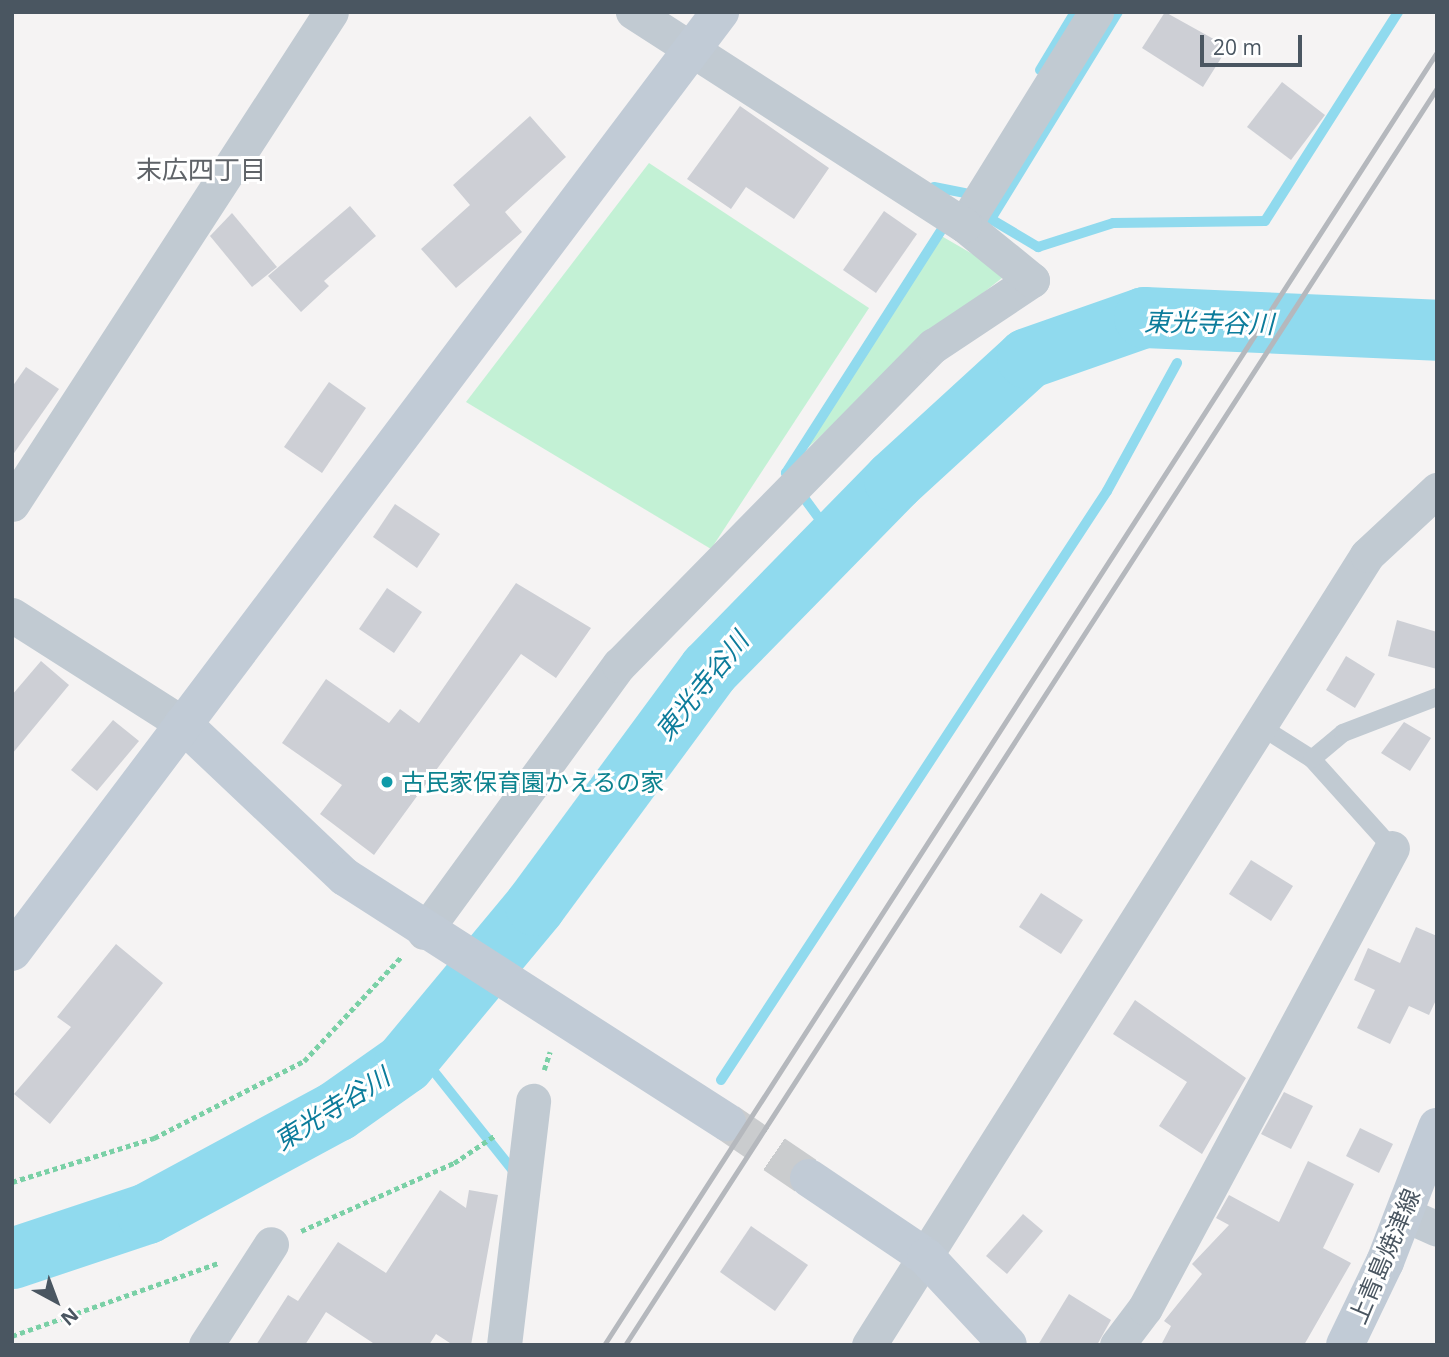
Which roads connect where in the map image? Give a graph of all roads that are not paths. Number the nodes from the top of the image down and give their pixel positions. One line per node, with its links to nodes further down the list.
1 (331, 12): 8 (street)
2 (633, 12): 5 (street)
3 (720, 12): 5 (street)
4 (1096, 12): 6 (street)
5 (694, 52): 6 (street); 11 (street)
6 (964, 225): 15 (street)
7 (1437, 490): 12 (street)
8 (12, 504)
9 (12, 615): 11 (street)
10 (1437, 697): 13 (lane)
11 (183, 724): 15 (street); 16 (street)
12 (1260, 726): 13 (lane); 23 (street)
13 (1312, 759): 14 (lane)
14 (1392, 848): 28 (street)
15 (432, 936): 18 (street)
16 (12, 952)
17 (533, 1101): 25 (street)
18 (727, 1122)
19 (1437, 1127): 21 (street, 上青島焼津線)
20 (809, 1178): 23 (street)
21 (1420, 1221): 29 (street, 上青島焼津線)
22 (271, 1244): 24 (street)
23 (926, 1257): 26 (street); 27 (street)
24 (206, 1345)
25 (505, 1345)
26 (869, 1345)
27 (1008, 1345)
28 (1117, 1345)
29 (1345, 1345)

